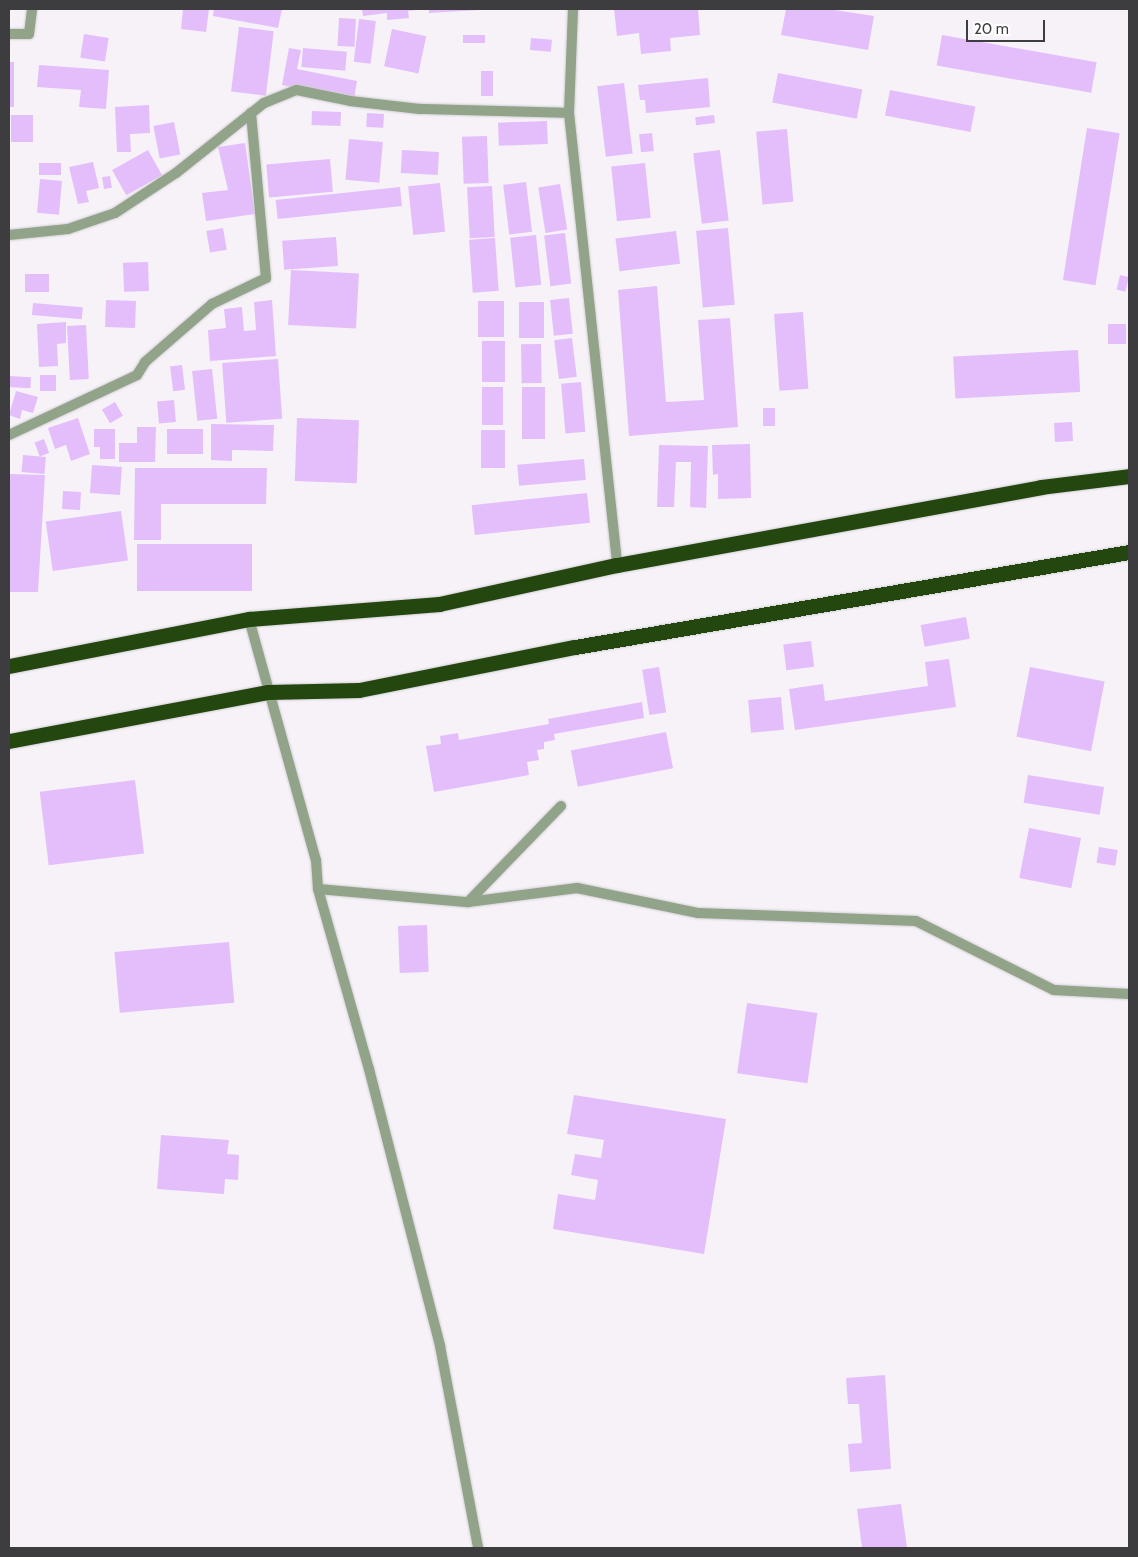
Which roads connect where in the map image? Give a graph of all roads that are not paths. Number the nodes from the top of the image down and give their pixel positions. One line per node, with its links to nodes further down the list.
1 (32, 9): 3 (street)
2 (573, 9): 5 (street)
3 (9, 34)
4 (251, 113): 5 (street); 6 (street); 7 (street)
5 (569, 113): 10 (street)
6 (9, 235)
7 (9, 435)
8 (1129, 476): 10 (highway)
9 (1129, 552): 13 (highway)
10 (617, 565): 11 (highway)
11 (249, 619): 12 (highway); 13 (street)
12 (9, 666)
13 (268, 692): 14 (highway); 16 (street)
14 (9, 741)
15 (561, 806): 17 (street)
16 (318, 889): 17 (street); 19 (street)
17 (468, 902): 18 (street)
18 (1129, 994)
19 (478, 1548)

